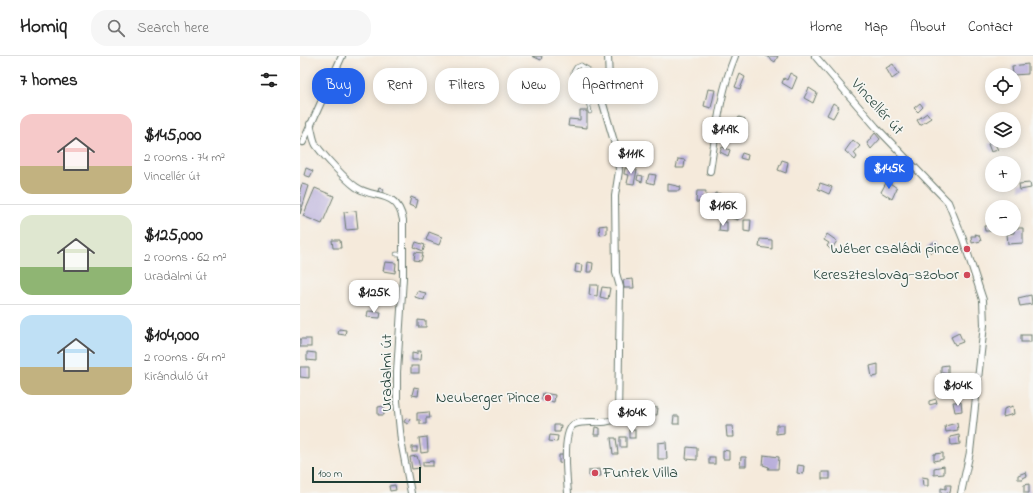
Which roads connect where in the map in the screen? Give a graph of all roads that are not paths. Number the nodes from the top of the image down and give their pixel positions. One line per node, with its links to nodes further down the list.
1 (342, 56): 11 (street)
2 (608, 56): 8 (street)
3 (735, 56): 14 (street)
4 (815, 56): 17 (street, Vincellér út)
5 (581, 65): 6 (lane); 7 (lane); 10 (lane)
6 (575, 68)
7 (586, 68)
8 (608, 68)
9 (603, 104): 16 (street)
10 (590, 112)
11 (310, 124): 12 (street); 13 (street)
12 (301, 143): 13 (street)
13 (315, 144): 15 (street, Uradalmi út)
14 (710, 171)
15 (411, 493)
16 (568, 493)
17 (961, 493)

